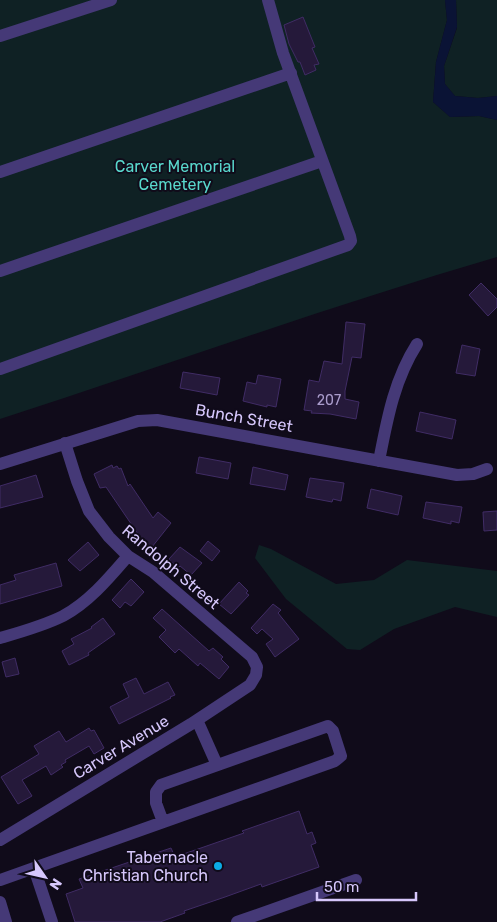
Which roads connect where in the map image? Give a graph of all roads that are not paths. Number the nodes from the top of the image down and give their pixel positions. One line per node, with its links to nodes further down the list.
1 (111, 0): 3 (street)
2 (268, 0): 4 (street)
3 (0, 36)
4 (291, 73): 5 (street); 6 (street)
5 (322, 161): 7 (street); 9 (street)
6 (0, 172)
7 (0, 271)
8 (417, 344): 11 (street)
9 (0, 369)
10 (66, 443): 11 (street, Bunch Street); 12 (street, Bunch Street); 14 (street, Randolph Street)
11 (379, 461): 13 (street, Bunch Street)
12 (0, 464)
13 (487, 469)
14 (128, 556): 15 (street); 16 (street, Randolph Street)
15 (0, 638)
16 (254, 678): 17 (street, Carver Avenue)
17 (197, 720): 18 (street); 20 (street, Carver Avenue)
18 (217, 765): 19 (street); 19 (street)
19 (164, 822): 21 (street)
20 (0, 840)
21 (34, 868): 22 (street); 26 (street)
22 (0, 880)
23 (356, 880): 27 (street)
24 (0, 902): 25 (street)
25 (6, 922)
26 (52, 922)
27 (237, 922)

